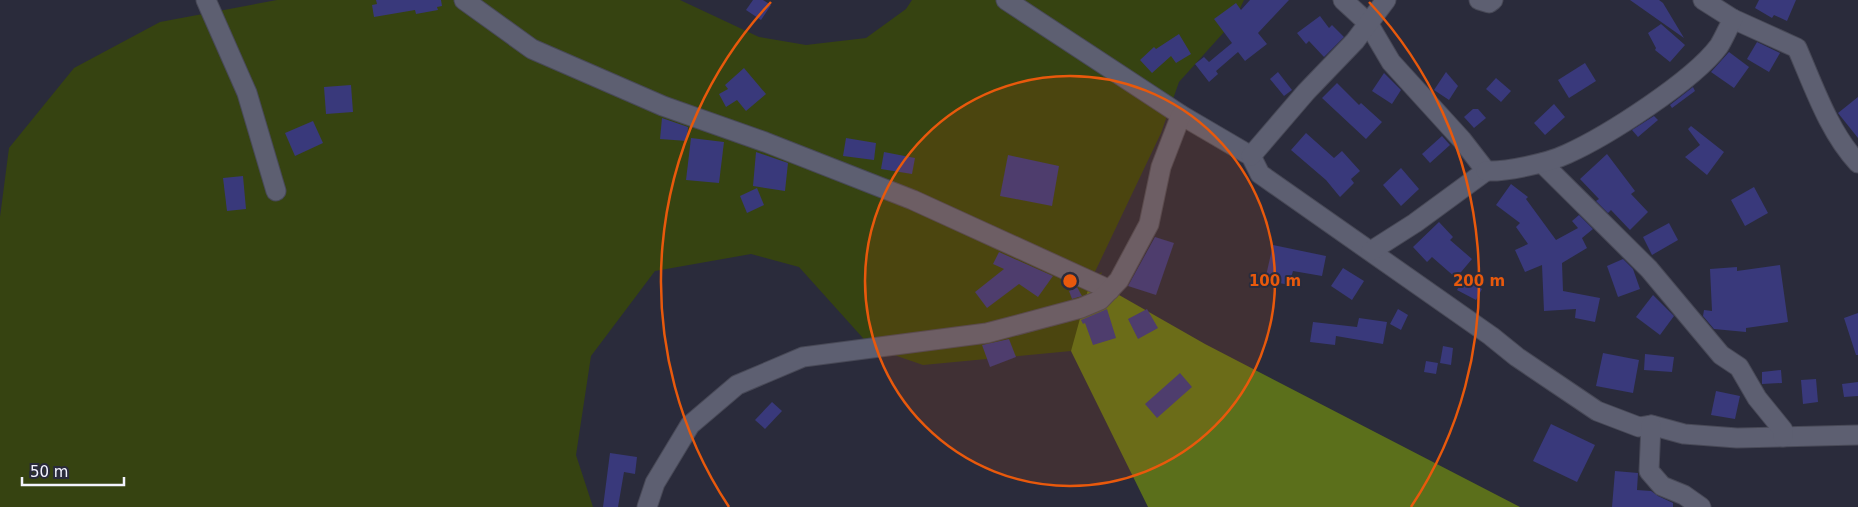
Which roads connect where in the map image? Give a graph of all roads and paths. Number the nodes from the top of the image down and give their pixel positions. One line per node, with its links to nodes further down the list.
1 (206, 0): 16 (street)
2 (464, 0): 18 (street)
3 (1006, 0): 11 (street)
4 (1343, 0): 10 (street)
5 (1386, 0): 10 (street)
6 (1480, 0): 7 (street)
7 (1493, 0)
8 (1703, 0): 9 (street)
9 (1733, 20): 13 (street); 14 (street)
10 (1368, 22): 12 (street); 15 (street)
11 (1181, 115): 12 (street); 18 (street)
12 (1252, 156): 17 (street)
13 (1542, 163): 15 (street); 21 (street)
14 (1858, 163)
15 (1486, 171): 17 (street)
16 (276, 191)
17 (1371, 251): 19 (street)
18 (1110, 290): 22 (street)
19 (1651, 425): 21 (street); 23 (street)
20 (1858, 435): 21 (street)
21 (1784, 437)
22 (647, 507)
23 (1701, 507)

